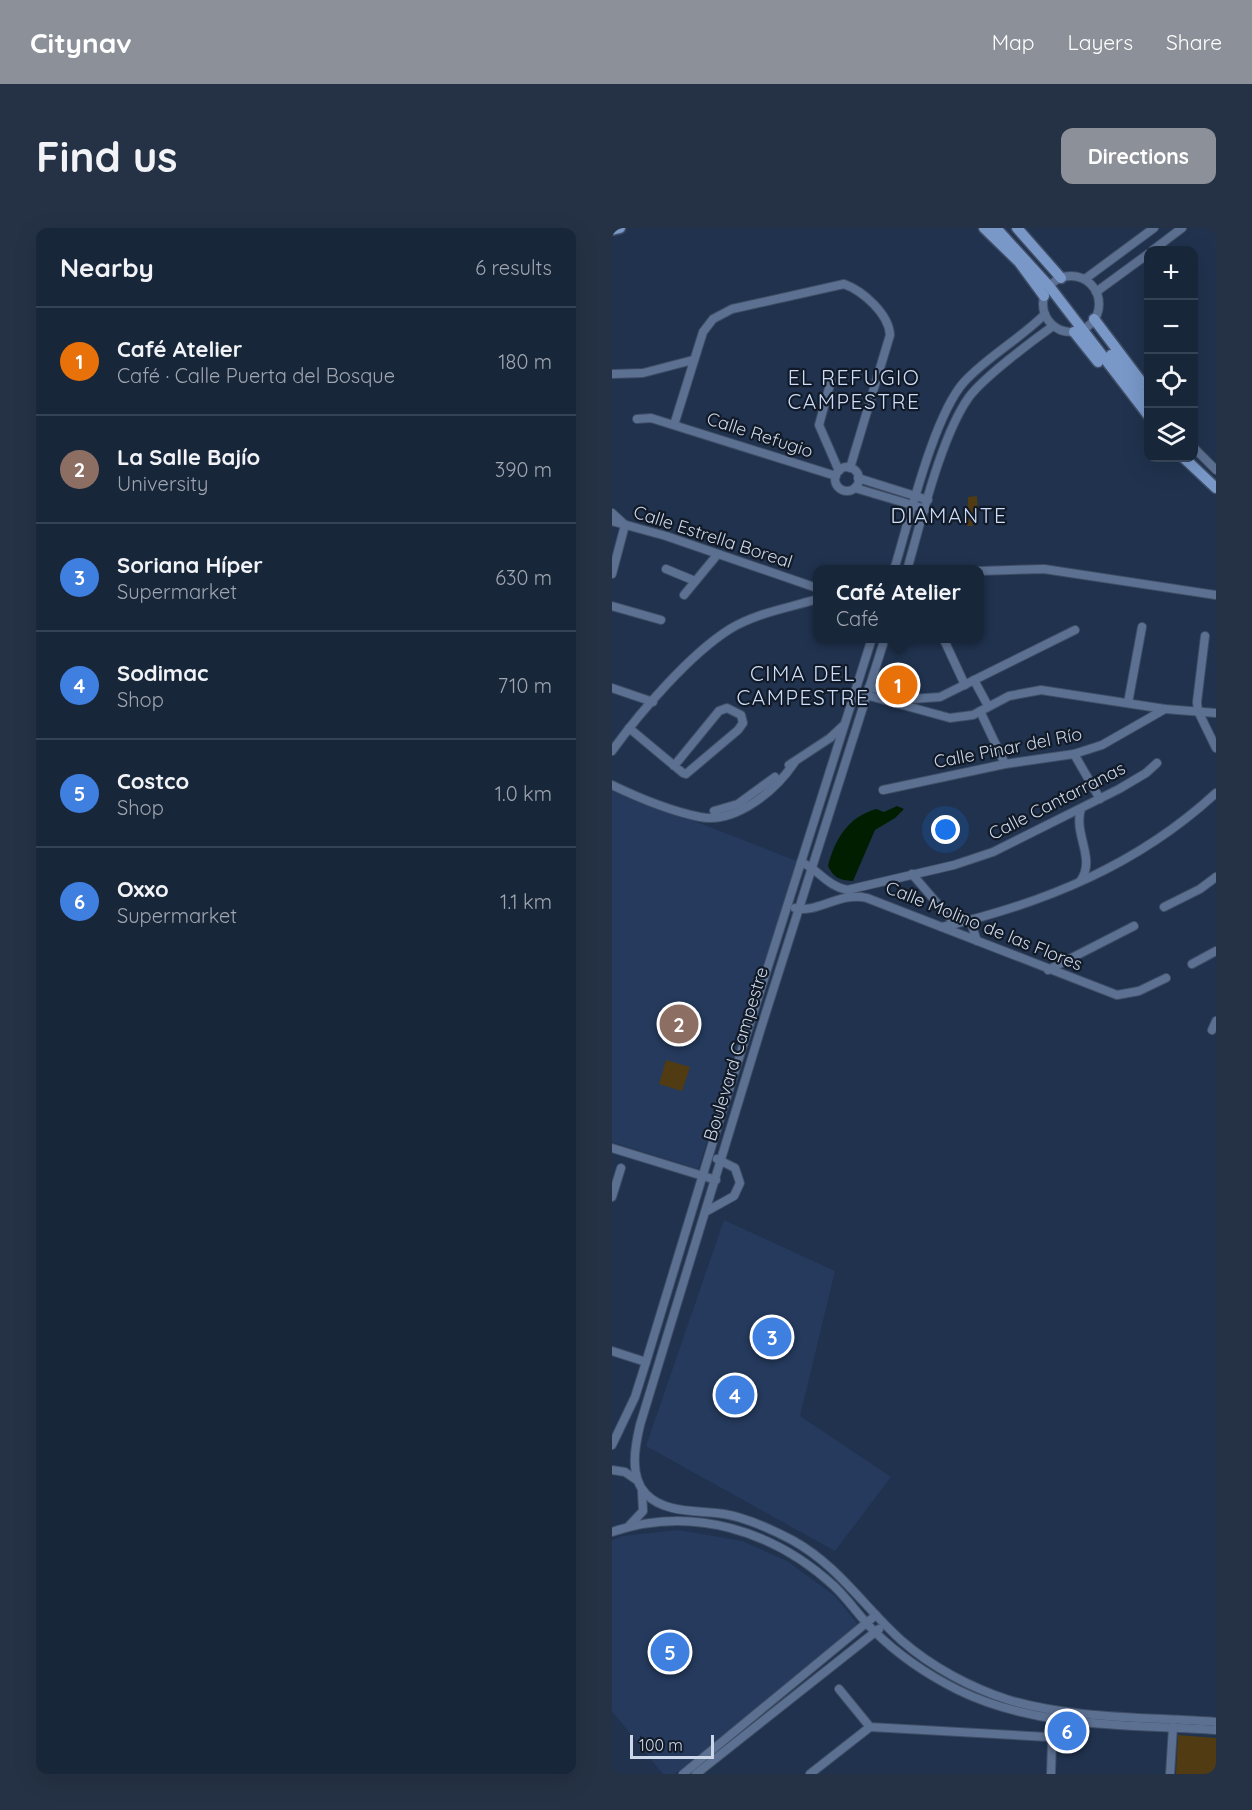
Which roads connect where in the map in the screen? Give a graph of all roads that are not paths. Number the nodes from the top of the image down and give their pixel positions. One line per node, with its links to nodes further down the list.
1 (620, 228): 8 (main road)
2 (984, 228): 12 (main road)
3 (996, 228): 12 (main road)
4 (1005, 228): 12 (main road)
5 (1017, 228): 12 (main road)
6 (1155, 228): 11 (street)
7 (1182, 228): 9 (street)
8 (612, 230)
9 (1158, 246)
10 (1144, 258): 13 (street)
11 (1085, 279): 12 (street); 13 (street)
12 (1052, 285): 14 (street); 16 (main road)
13 (1096, 292): 16 (street)
14 (1045, 314): 15 (street); 36 (street)
15 (1053, 326): 16 (street); 37 (street)
16 (1085, 326): 20 (main road); 21 (main road); 22 (main road); 23 (main road)
17 (693, 360): 18 (street); 25 (street); 29 (street)
18 (612, 374)
19 (831, 381): 31 (street)
20 (1144, 386)
21 (1144, 397)
22 (1144, 408)
23 (1144, 415)
24 (636, 419): 25 (street, Calle Refugio)
25 (674, 425): 31 (street, Calle Refugio)
26 (1198, 452): 30 (street)
27 (1188, 462): 35 (main road)
28 (1197, 462): 33 (main road)
29 (850, 468): 31 (street); 32 (street)
30 (1216, 470)
31 (838, 473): 34 (street)
32 (858, 478): 34 (street); 36 (street)
33 (1216, 480)
34 (855, 488): 36 (street)
35 (1216, 488)
36 (916, 501): 37 (street); 42 (street)
37 (927, 505): 43 (street)
38 (612, 513): 40 (street)
39 (612, 521): 40 (street, Calle Estrella Boreal)
40 (625, 525): 41 (street, Calle Estrella Boreal); 46 (street)
41 (717, 555): 47 (street); 48 (street, Calle Estrella Boreal)
42 (896, 565)
43 (909, 565)
44 (666, 569): 47 (street)
45 (984, 571): 51 (street)
46 (612, 574)
47 (695, 581): 50 (street)
48 (803, 585): 49 (street, Calle Estrella Boreal); 53 (street, Calle Estrella Boreal)
49 (813, 587)
50 (684, 595)
51 (1216, 595)
52 (813, 600): 53 (street)
53 (805, 603): 68 (street)
54 (612, 606): 55 (street)
55 (661, 620)
56 (1142, 627): 69 (street)
57 (1075, 630): 62 (street)
58 (1205, 636): 72 (street)
59 (871, 643): 66 (street, Boulevard Campestre)
60 (884, 643): 65 (street, Boulevard Campestre)
61 (945, 643): 63 (street)
62 (974, 680): 63 (street); 70 (street)
63 (965, 685): 67 (street)
64 (612, 688): 68 (street)
65 (868, 691): 66 (street); 67 (street); 73 (street); 77 (street, Boulevard Campestre)
66 (855, 692): 75 (street, Boulevard Campestre)
67 (930, 699): 73 (street)
68 (652, 702): 76 (street)
69 (1128, 703): 70 (street); 71 (street)
70 (984, 709): 73 (street); 83 (street)
71 (1165, 709): 72 (street); 82 (street, Calle Pinar del Río)
72 (1198, 711): 74 (street); 80 (street)
73 (930, 713)
74 (1216, 713)
75 (844, 724): 78 (street, Boulevard Campestre); 79 (street)
76 (629, 728): 81 (street); 85 (street)
77 (856, 730): 78 (street); 95 (street, Boulevard Campestre)
78 (840, 736): 79 (street); 94 (street, Boulevard Campestre)
79 (830, 738): 87 (street)
80 (1216, 748)
81 (612, 751)
82 (1074, 754): 83 (street, Calle Pinar del Río); 90 (street)
83 (1005, 764): 88 (street, Calle Pinar del Río)
84 (1157, 764): 90 (street, Calle Cantarranas)
85 (675, 766): 85 (street)
86 (612, 777): 87 (street)
87 (614, 786)
88 (884, 790)
89 (1216, 793): 98 (street)
90 (1100, 799): 91 (street, Calle Cantarranas)
91 (1081, 809): 92 (street, Calle Cantarranas); 93 (street)
92 (1064, 818): 93 (street); 96 (street, Calle Cantarranas)
93 (1079, 826): 98 (street)
94 (801, 862): 95 (street, Calle Cantarranas); 101 (street, Boulevard Campestre)
95 (812, 866): 99 (street, Calle Cantarranas); 103 (street, Boulevard Campestre)
96 (912, 874): 99 (street, Calle Cantarranas); 105 (street)
97 (1216, 877): 102 (street)
98 (1081, 881): 104 (street)
99 (878, 883): 100 (street)
100 (879, 901): 103 (street, Calle Molino de las Flores); 106 (street, Calle Molino de las Flores)
101 (788, 906): 103 (street); 116 (street, Boulevard Campestre)
102 (1164, 908)
103 (799, 909): 117 (street, Boulevard Campestre)
104 (970, 920): 105 (street); 108 (street)
105 (955, 924): 106 (street)
106 (941, 927): 108 (street, Calle Molino de las Flores)
107 (1134, 927): 111 (street)
108 (977, 941): 111 (street, Calle Molino de las Flores)
109 (1216, 951): 110 (street)
110 (1192, 964)
111 (1048, 970): 112 (street, Calle Molino de las Flores)
112 (1166, 978)
113 (1216, 1021): 114 (street)
114 (1212, 1030)
115 (612, 1148): 119 (street)
116 (708, 1157): 117 (street); 119 (street, Boulevard Campestre)
117 (722, 1160): 120 (street, Boulevard Campestre); 122 (street)
118 (621, 1168): 121 (street)
119 (703, 1176): 120 (street); 124 (street, Boulevard Campestre)
120 (716, 1180): 122 (street, Boulevard Campestre)
121 (612, 1194)
122 (707, 1211): 127 (street, Boulevard Campestre)
123 (612, 1351): 124 (street)
124 (646, 1362): 125 (street, Boulevard Campestre)
125 (612, 1445)
126 (612, 1470): 127 (street)
127 (640, 1485): 128 (street, Boulevard Campestre); 130 (street)
128 (628, 1527): 129 (street); 131 (street)
129 (612, 1532)
130 (876, 1615): 131 (street); 132 (street)
131 (867, 1623): 133 (street); 139 (street)
132 (885, 1624): 133 (street); 135 (street)
133 (875, 1631): 137 (street); 140 (street)
134 (839, 1689): 136 (street)
135 (1216, 1722)
136 (870, 1727): 141 (street); 142 (street)
137 (1173, 1727): 138 (street); 143 (street)
138 (1216, 1730)
139 (683, 1774)
140 (696, 1774)
141 (810, 1774)
142 (1051, 1774)
143 (1170, 1774)

